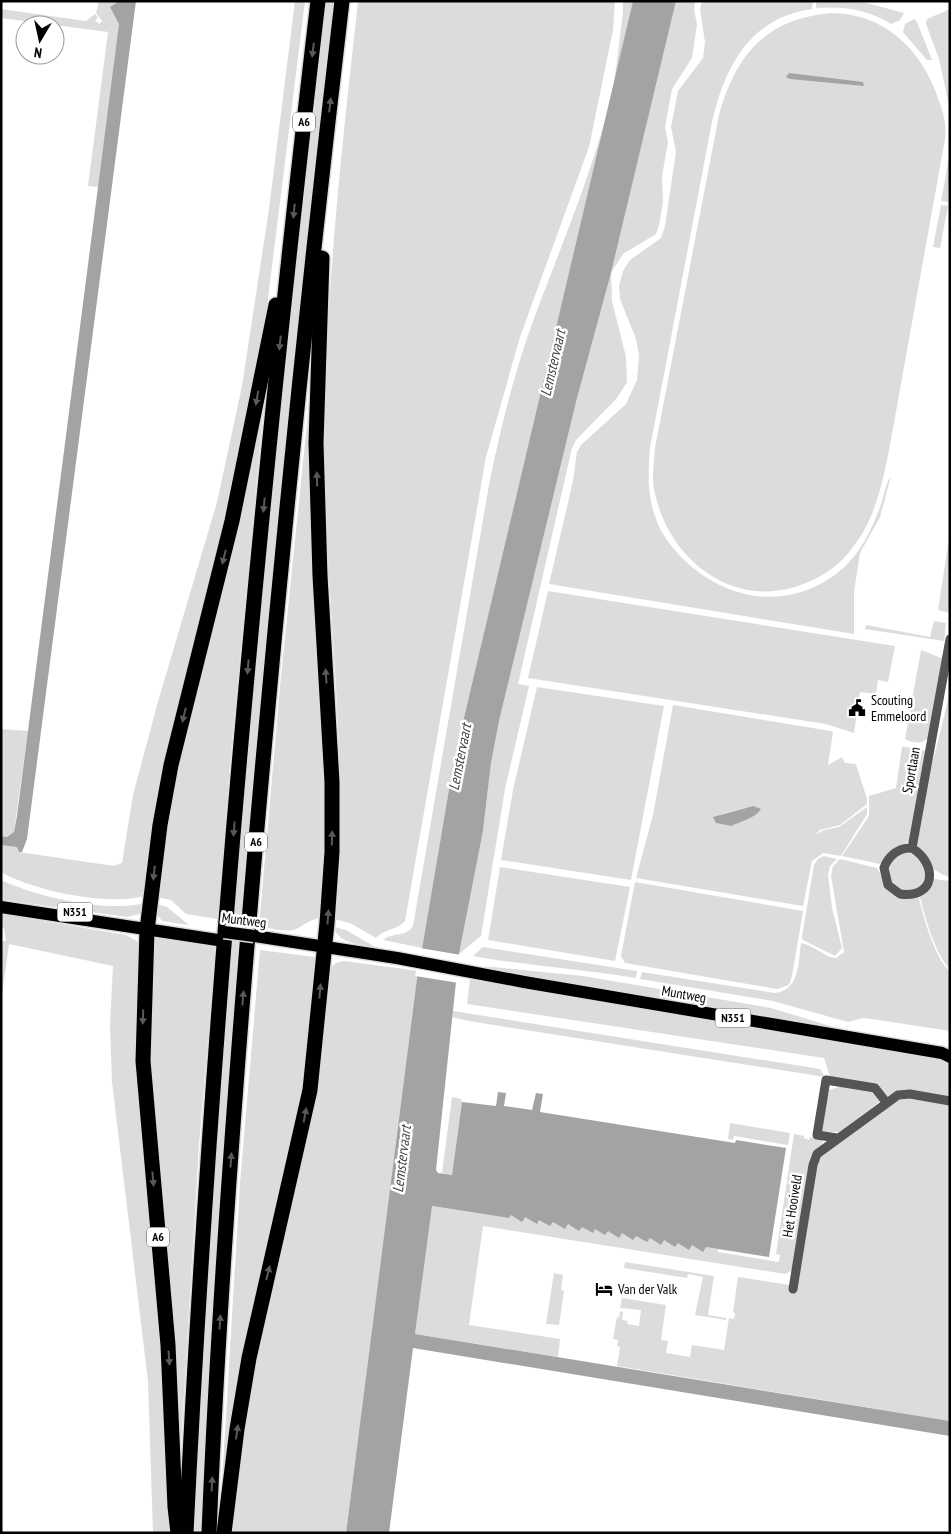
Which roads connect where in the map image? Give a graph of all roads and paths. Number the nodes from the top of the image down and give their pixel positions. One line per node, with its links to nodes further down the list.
1 (318, 1): 4 (highway, A6, one-way to 4)
2 (342, 1): 3 (highway, A6, one-way to 2)
3 (324, 154): 10 (highway, A6, one-way to 3); 18 (highway, A6, one-way to 3)
4 (291, 243): 9 (highway, A6, one-way to 9); 17 (highway, A6, one-way to 17)
5 (950, 639): 6 (street, Sportlaan)
6 (912, 848): 6 (street)
7 (1, 902): 9 (main road, Muntweg / N351)
8 (1, 907): 9 (main road, Muntweg / N351)
9 (148, 926): 10 (main road, Muntweg / N351, bridge); 16 (highway, A6, one-way to 16)
10 (325, 951): 11 (main road, Muntweg / N351); 19 (highway, A6, one-way to 10)
11 (947, 1054)
12 (950, 1100): 13 (street, Het Hooiveld)
13 (886, 1102): 14 (street, Het Hooiveld); 14 (street)
14 (837, 1138): 15 (street, Het Hooiveld)
15 (793, 1289)
16 (178, 1533)
17 (186, 1533)
18 (210, 1533)
19 (224, 1533)

